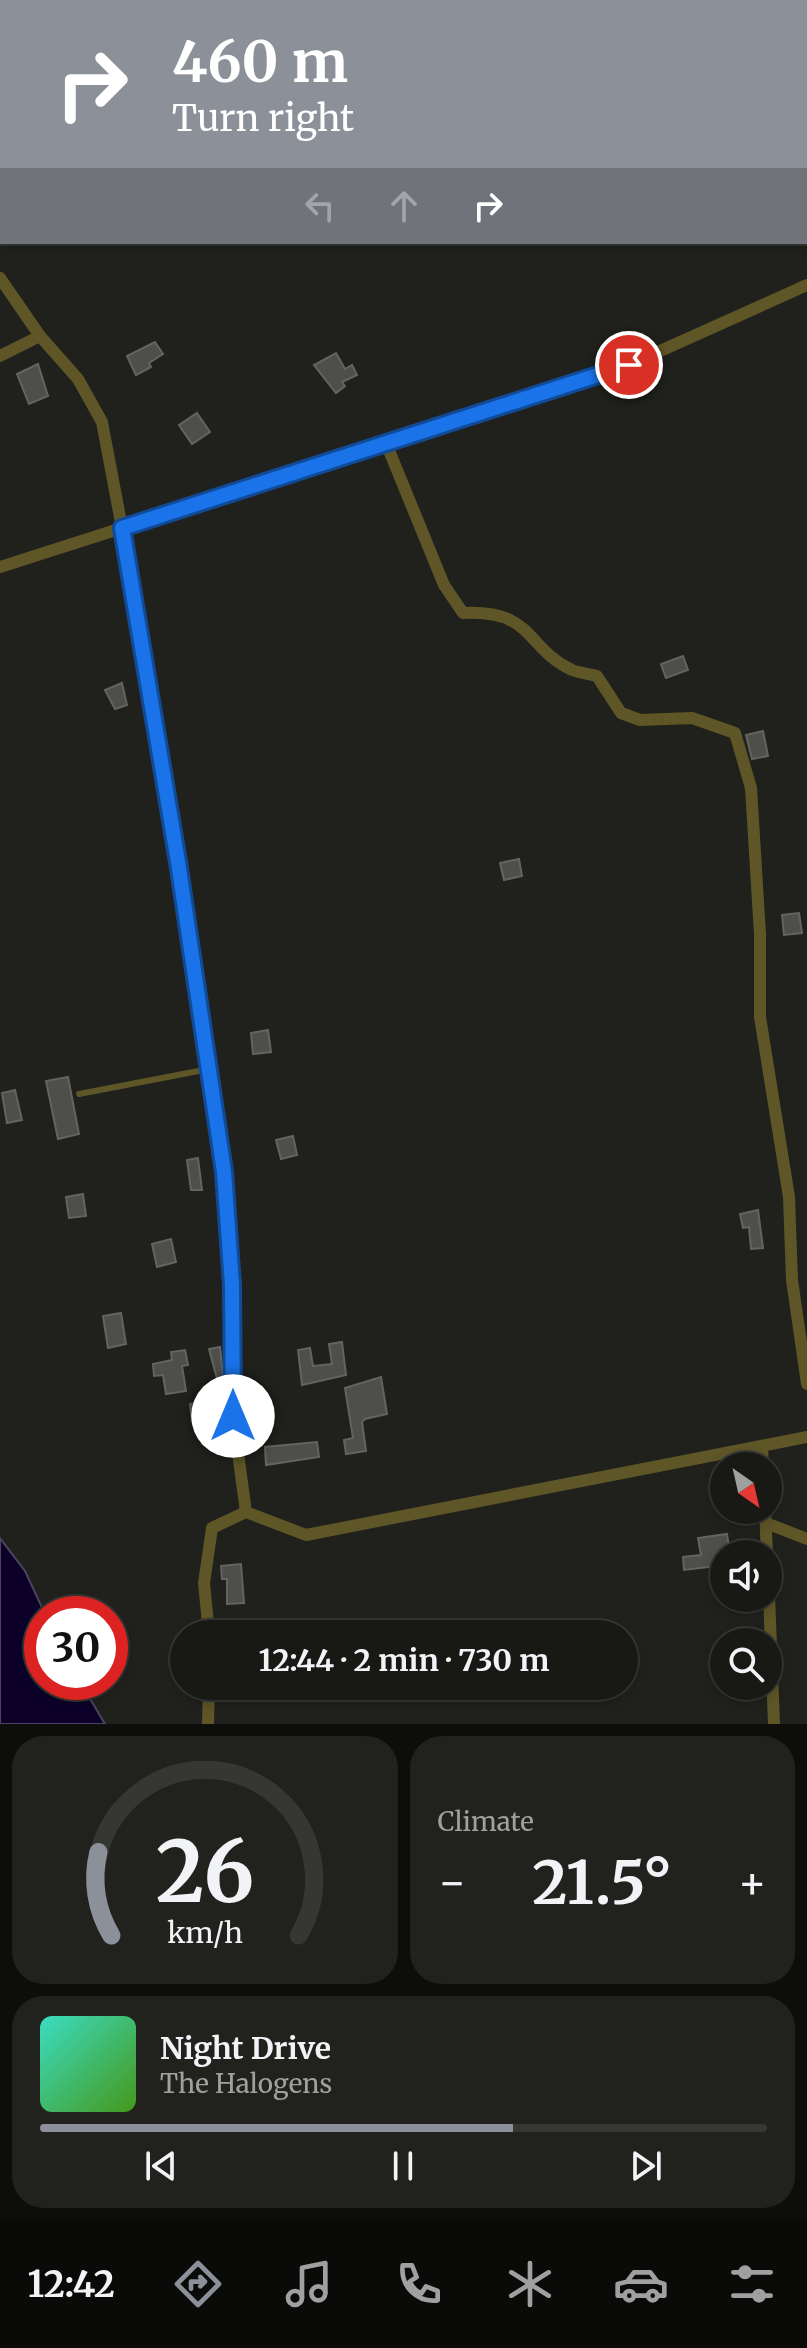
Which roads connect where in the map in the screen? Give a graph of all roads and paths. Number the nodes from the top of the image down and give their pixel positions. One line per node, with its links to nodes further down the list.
1 (0, 278): 3 (street)
2 (807, 285): 5 (street)
3 (40, 336): 4 (street); 6 (street)
4 (0, 356)
5 (386, 443): 6 (street); 10 (street)
6 (122, 528): 7 (street); 8 (street)
7 (0, 567)
8 (209, 1069): 9 (lane); 14 (street)
9 (79, 1094)
10 (807, 1384)
11 (807, 1437): 12 (street)
12 (762, 1446): 13 (street); 14 (street)
13 (762, 1452)
14 (246, 1512): 18 (street)
15 (780, 1524): 16 (street)
16 (807, 1539)
17 (770, 1612): 21 (street)
18 (208, 1620)
19 (209, 1700): 20 (street)
20 (208, 1724)
21 (774, 1724)

